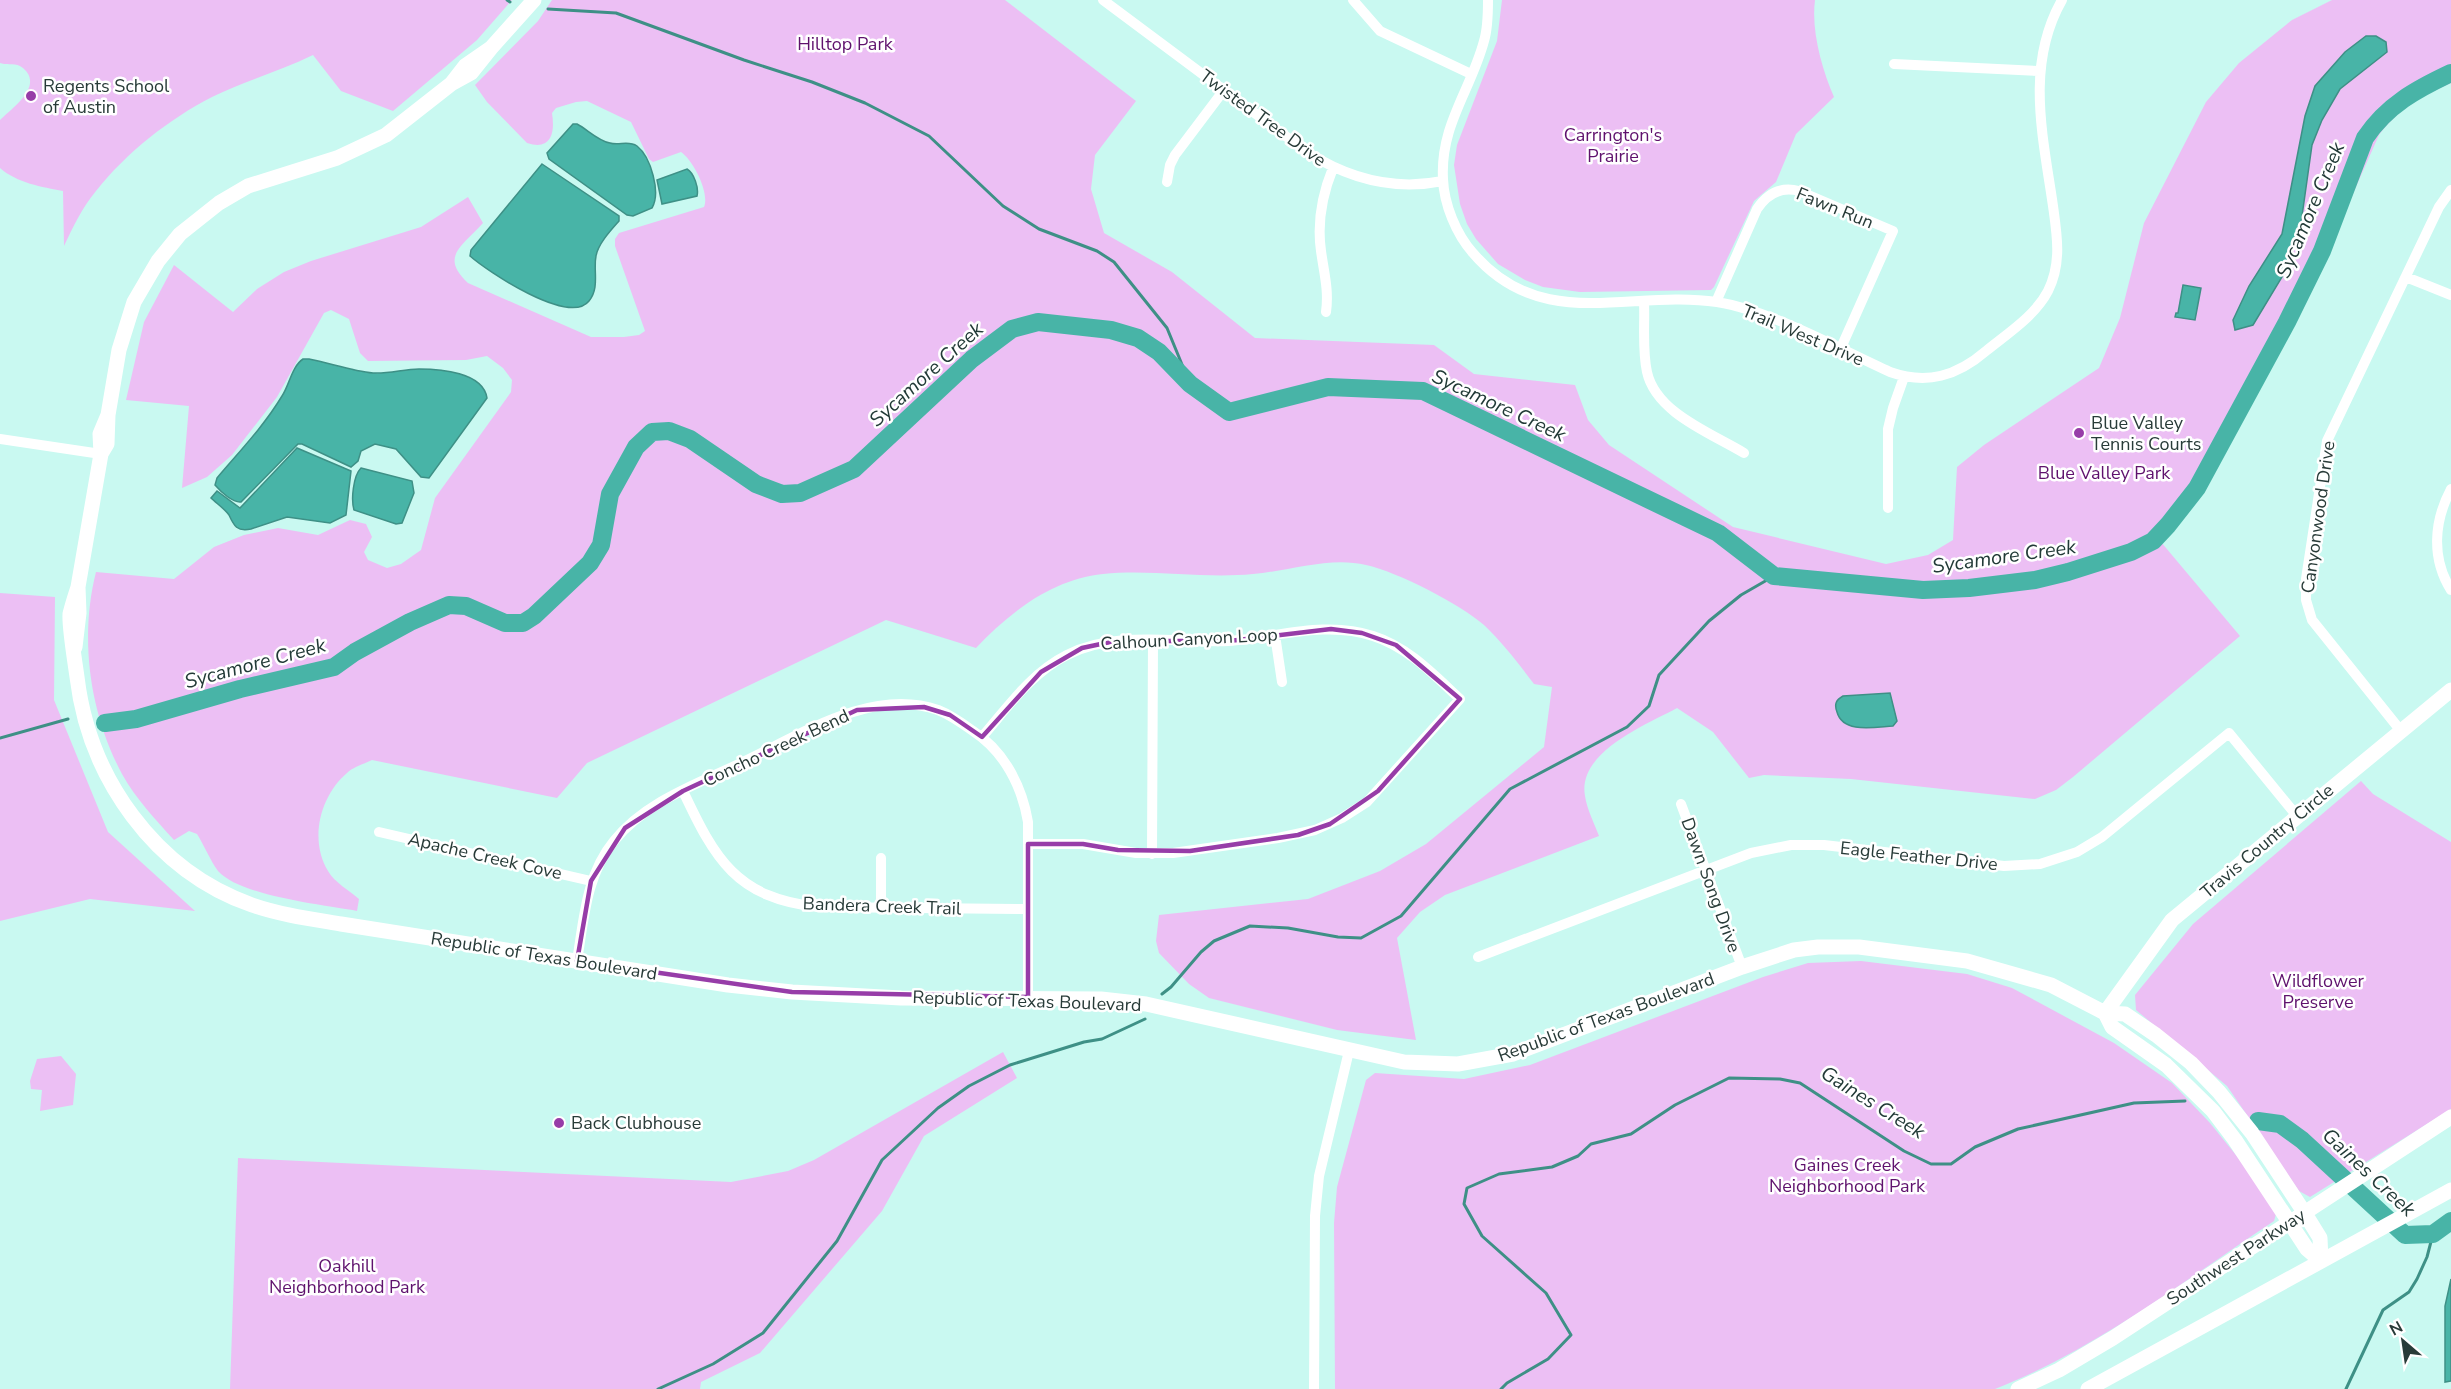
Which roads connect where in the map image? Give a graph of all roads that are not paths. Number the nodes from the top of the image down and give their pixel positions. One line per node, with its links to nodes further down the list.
1 (534, 0): 23 (street, Republic of Texas Boulevard)
2 (1103, 0): 9 (street, Twisted Tree Drive)
3 (1353, 0): 8 (street)
4 (1488, 0): 8 (street, Trail West Drive)
5 (2062, 0): 7 (street, Trail West Drive)
6 (1894, 64): 7 (street)
7 (2039, 71): 20 (street, Trail West Drive)
8 (1470, 74): 11 (street, Trail West Drive)
9 (1224, 90): 10 (street, Twisted Tree Drive); 12 (street)
10 (1333, 168): 11 (street, Twisted Tree Drive); 18 (street)
11 (1443, 181): 16 (street, Trail West Drive)
12 (1167, 182)
13 (2451, 190): 14 (street, Canyonwood Drive)
14 (2406, 277): 15 (street); 31 (street, Canyonwood Drive)
15 (2451, 296)
16 (1644, 302): 17 (street, Trail West Drive); 22 (street)
17 (1716, 302): 19 (street, Trail West Drive); 19 (street, Fawn Run)
18 (1326, 312)
19 (1840, 350): 20 (street, Trail West Drive)
20 (1904, 377): 25 (street)
21 (0, 439): 23 (street)
22 (1744, 453)
23 (101, 454): 45 (street, Republic of Texas Boulevard)
24 (2451, 489): 26 (street)
25 (1888, 508)
26 (2451, 590)
27 (1275, 635): 28 (street, Calhoun Canyon Loop); 29 (street); 38 (street, Calhoun Canyon Loop)
28 (1153, 641): 32 (street, Calhoun Canyon Loop); 38 (street)
29 (1282, 682)
30 (2451, 690): 31 (street, Travis Country Circle)
31 (2401, 731): 35 (street, Travis Country Circle)
32 (982, 737): 33 (street, Concho Creek Bend); 37 (street, Concho Creek Bend)
33 (683, 791): 41 (street, Concho Creek Bend); 42 (street, Bandera Creek Trail)
34 (1681, 804): 40 (street, Dawn Song Drive)
35 (2297, 816): 40 (street, Eagle Feather Drive); 48 (street, Travis Country Circle)
36 (379, 832): 41 (street, Apache Creek Cove)
37 (1028, 844): 38 (street, Calhoun Canyon Loop); 43 (street, Concho Creek Bend)
38 (1152, 854)
39 (881, 858): 42 (street)
40 (1707, 870): 44 (street, Eagle Feather Drive); 46 (street, Dawn Song Drive)
41 (591, 881): 45 (street, Concho Creek Bend)
42 (881, 907): 43 (street, Bandera Creek Trail)
43 (1028, 909): 47 (street, Concho Creek Bend)
44 (1478, 957)
45 (577, 961): 47 (street, Republic of Texas Boulevard)
46 (1742, 967): 48 (street, Republic of Texas Boulevard); 49 (street, Republic of Texas Boulevard)
47 (1028, 997): 49 (street, Republic of Texas Boulevard)
48 (2105, 1012): 52 (street, Republic of Texas Boulevard); 53 (street, Republic of Texas Boulevard)
49 (1348, 1051): 55 (street)
50 (2451, 1117): 52 (street, Southwest Parkway)
51 (2451, 1190): 54 (street)
52 (2304, 1212): 53 (street, Southwest Parkway); 54 (street, Republic of Texas Boulevard)
53 (2289, 1221): 54 (street, Republic of Texas Boulevard); 56 (street, Southwest Parkway)
54 (2320, 1261): 57 (street)
55 (1314, 1389)
56 (2018, 1389)
57 (2088, 1389)

